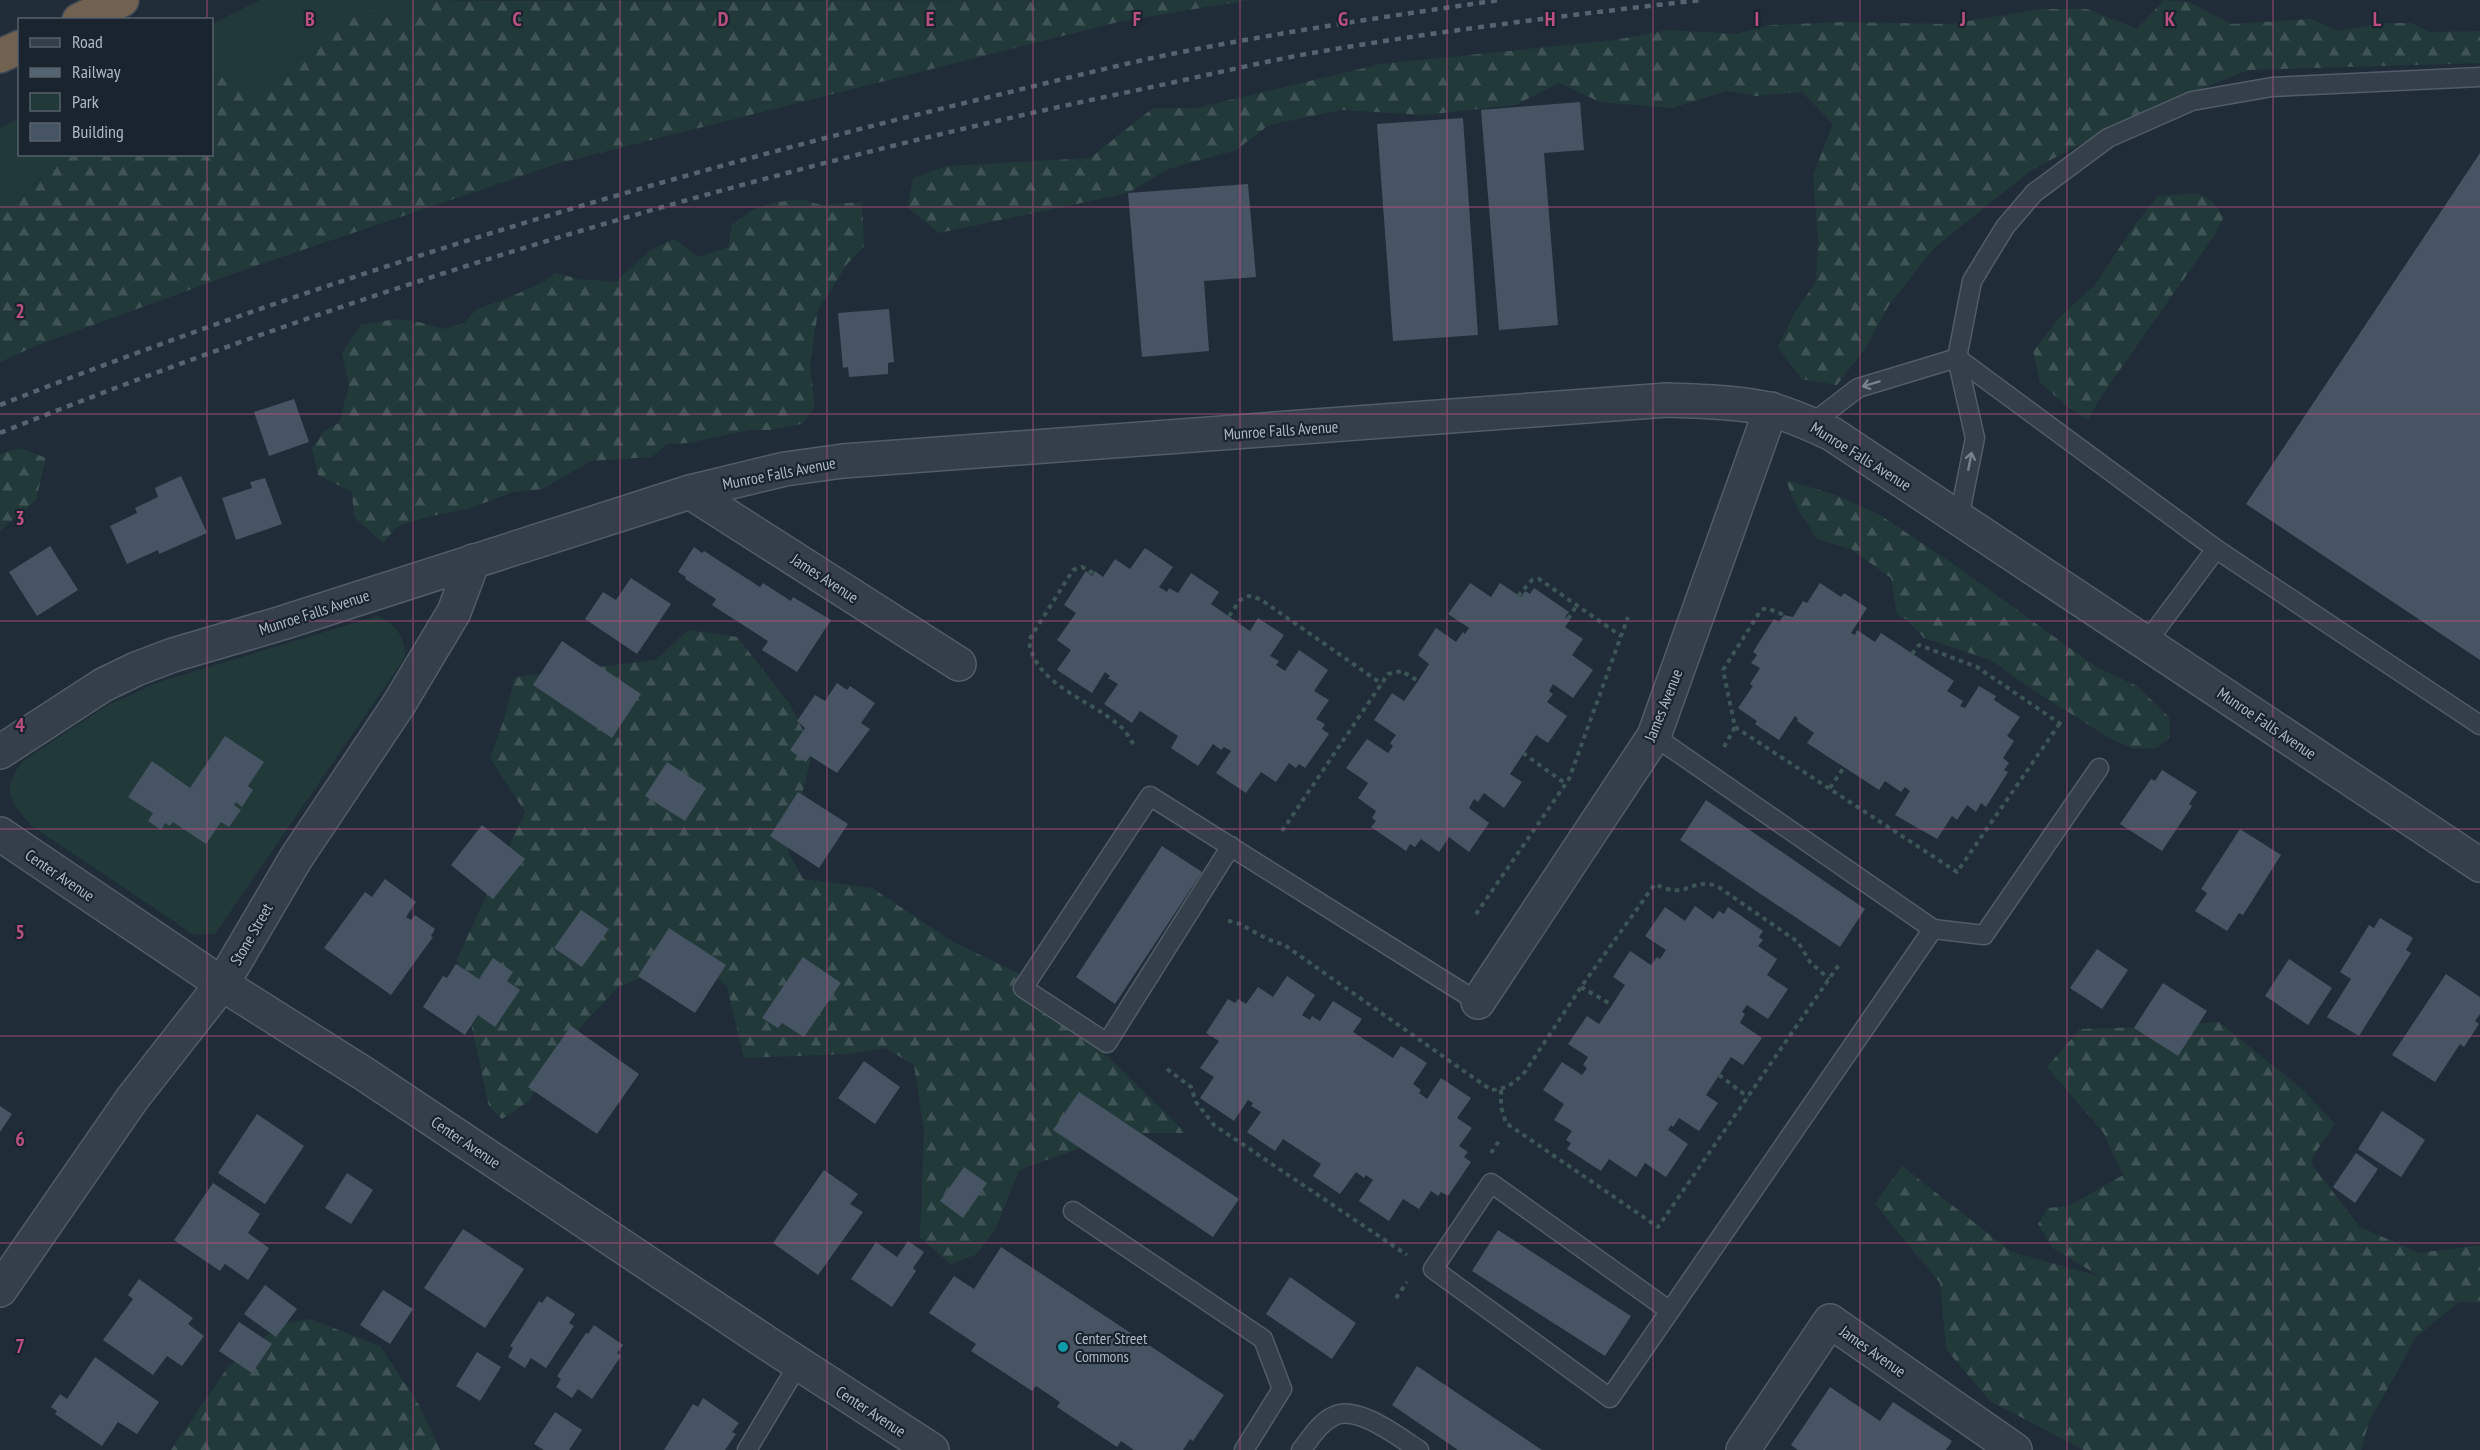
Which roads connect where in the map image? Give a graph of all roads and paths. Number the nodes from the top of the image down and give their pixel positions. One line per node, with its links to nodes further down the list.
1 (122, 0): 2 (highway)
2 (83, 18)
3 (18, 48): 4 (highway)
4 (0, 56)
5 (2480, 77): 6 (lane)
6 (1957, 358): 8 (lane, one-way to 8); 10 (lane, one-way to 6); 11 (lane)
7 (1770, 409): 8 (street, Munroe Falls Avenue); 9 (street, Munroe Falls Avenue); 30 (street, James Avenue)
8 (1811, 424): 10 (street, Munroe Falls Avenue)
9 (690, 492): 12 (street, Munroe Falls Avenue); 23 (street, James Avenue)
10 (1959, 518): 21 (street, Munroe Falls Avenue)
11 (2216, 549): 21 (lane); 27 (lane)
12 (473, 561): 32 (street, Munroe Falls Avenue); 46 (street, Stone Street)
13 (1093, 573): 31 (path)
14 (1518, 596): 15 (path)
15 (1577, 605): 19 (path); 20 (path)
16 (1784, 615): 28 (path)
17 (1229, 616): 25 (path)
18 (1628, 617): 20 (path)
19 (1568, 619)
20 (1621, 636): 37 (path)
21 (2146, 643): 42 (street, Munroe Falls Avenue)
22 (1912, 654): 26 (path)
23 (959, 664)
24 (1418, 681): 25 (path)
25 (1382, 684): 39 (path)
26 (2060, 723): 29 (path); 38 (path)
27 (2480, 725)
28 (1735, 727): 34 (path); 38 (path)
29 (2065, 727)
30 (1654, 736): 44 (lane); 48 (street, James Avenue)
31 (1134, 745)
32 (0, 752)
33 (1524, 753): 37 (path)
34 (1719, 755)
35 (1844, 767): 38 (path)
36 (2098, 768): 44 (lane)
37 (1566, 784): 43 (path)
38 (1830, 788)
39 (1282, 831)
40 (0, 834): 46 (street, Center Avenue)
41 (1231, 846): 48 (lane)
42 (2480, 865)
43 (1476, 914)
44 (1933, 929): 57 (lane)
45 (1840, 963): 53 (path)
46 (222, 984): 56 (street, Stone Street); 58 (street, Center Avenue)
47 (1581, 987): 49 (path)
48 (1478, 1002)
49 (1612, 1005)
50 (1167, 1070): 55 (path)
51 (1719, 1075): 53 (path)
52 (1502, 1090): 53 (path)
53 (1748, 1097)
54 (1073, 1211): 61 (lane)
55 (1410, 1257)
56 (0, 1290)
57 (1670, 1311): 57 (lane)
58 (799, 1364): 59 (lane); 60 (street, Center Avenue)
59 (747, 1450)
60 (932, 1450)
61 (1244, 1450)
62 (1302, 1450): 63 (lane)
63 (1419, 1450)
64 (1743, 1450): 65 (street, James Avenue)
65 (2015, 1450)

